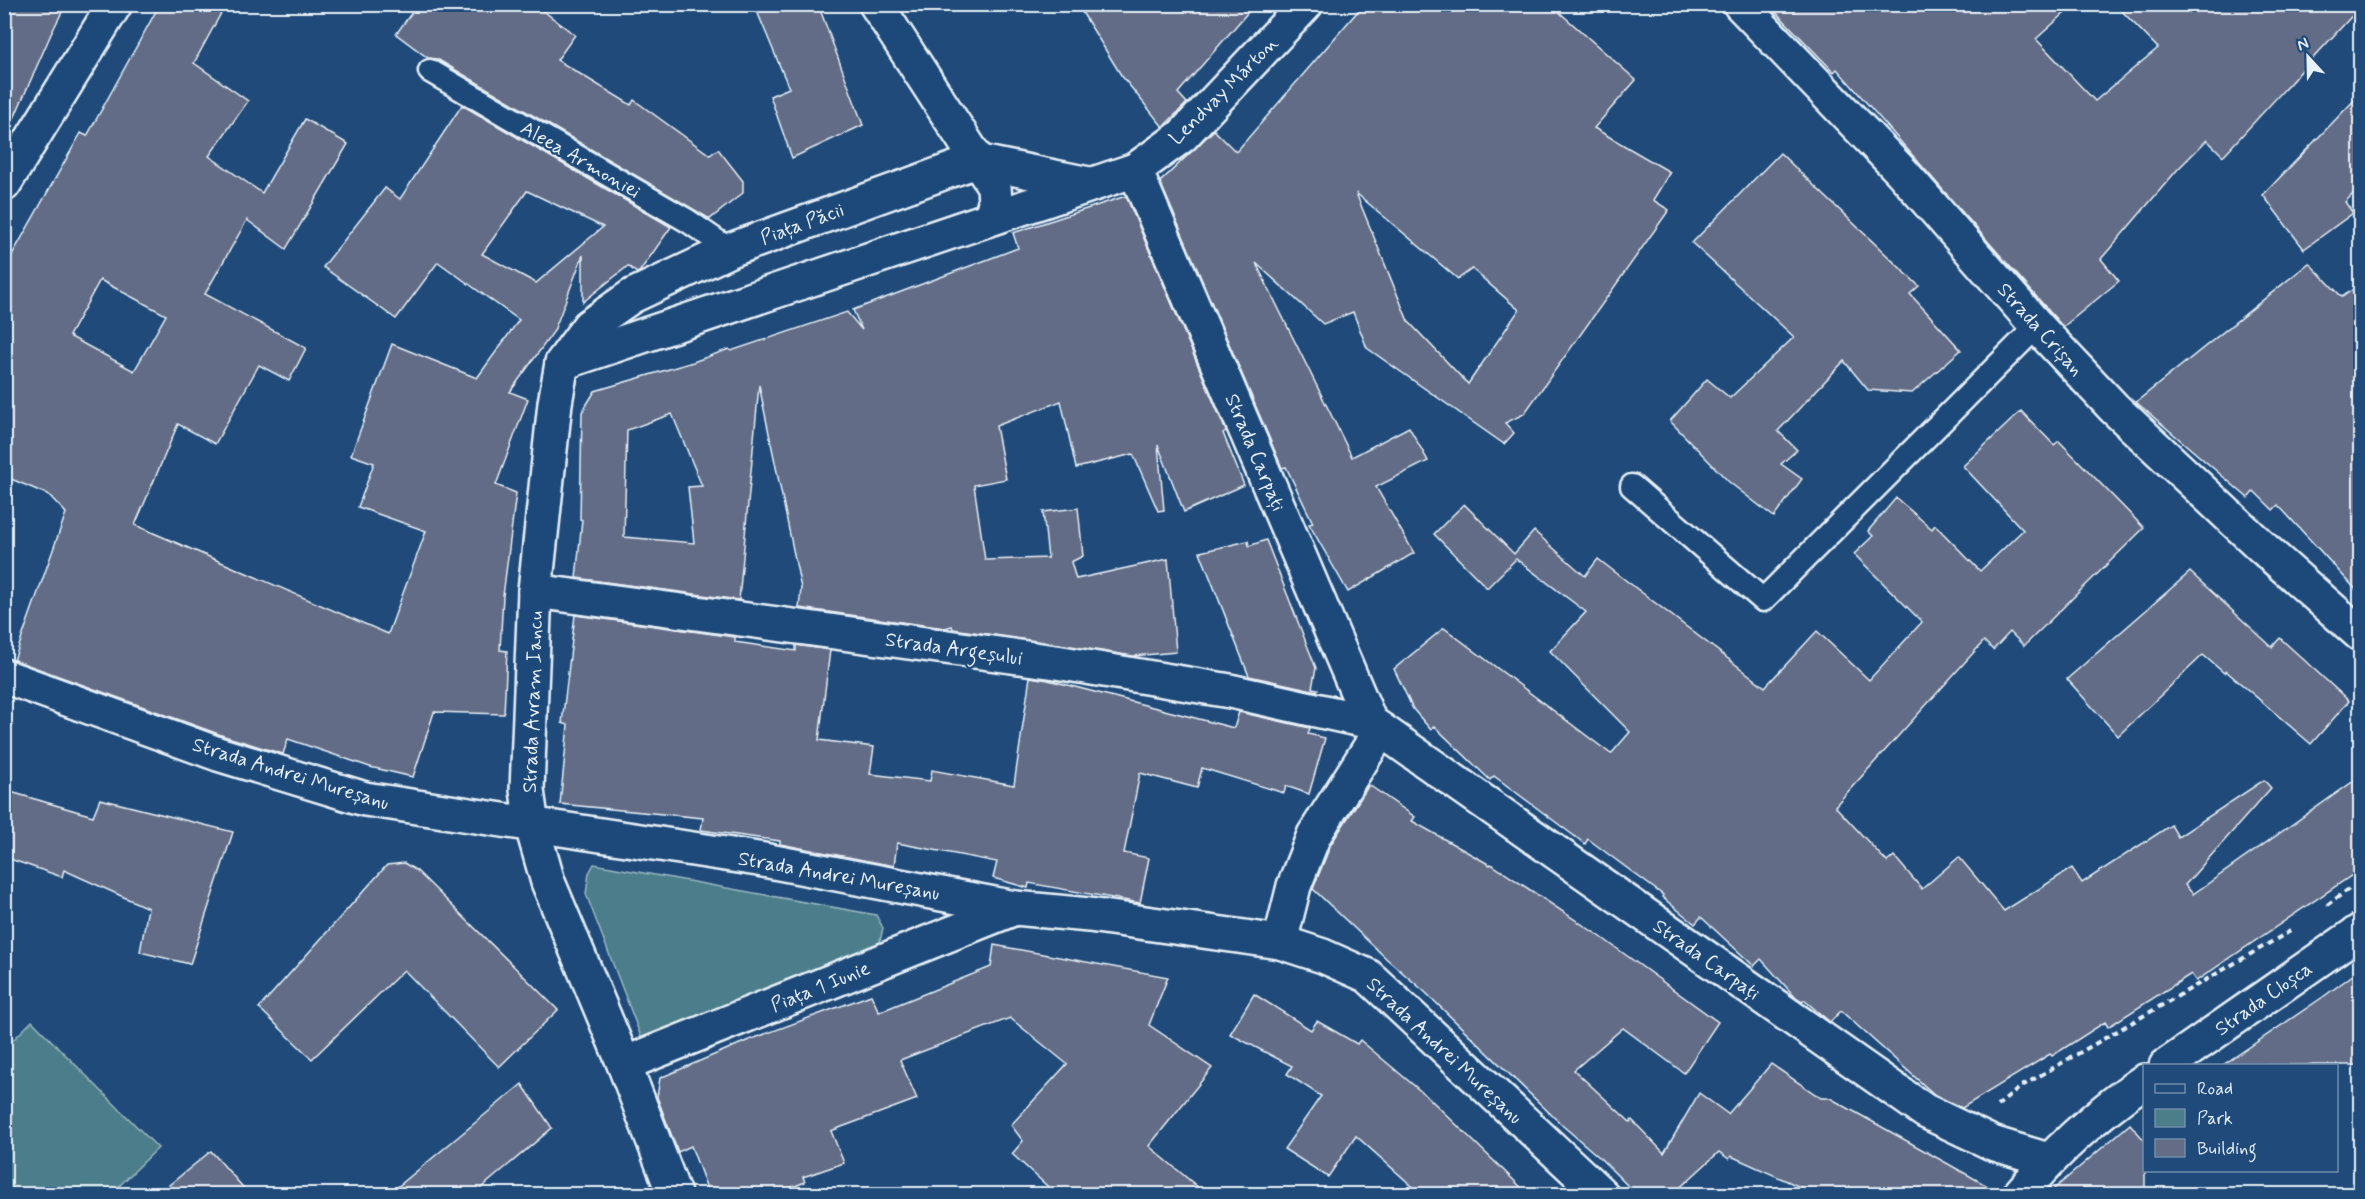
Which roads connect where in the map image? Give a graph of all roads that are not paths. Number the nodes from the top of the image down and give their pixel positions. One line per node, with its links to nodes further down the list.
1 (115, 4): 8 (street)
2 (876, 4): 6 (street)
3 (1306, 4): 7 (street, Lendvay Márton)
4 (1740, 4): 13 (street, Strada Crișan)
5 (430, 71): 11 (lane, Aleea Armoniei)
6 (976, 161): 9 (street); 10 (street); 11 (street, Piața Păcii)
7 (1135, 170): 9 (street, Lendvay Márton); 20 (street, Strada Carpați)
8 (4, 184)
9 (1089, 184): 10 (street)
10 (991, 217): 14 (street)
11 (730, 249): 12 (street, Piața Păcii)
12 (632, 296): 14 (street); 15 (street, Piața Păcii)
13 (2037, 326): 16 (lane); 18 (street, Strada Crișan)
14 (657, 332): 15 (street)
15 (562, 363): 17 (street, Strada Avram Iancu)
16 (1632, 486)
17 (535, 591): 20 (street, Strada Argeșului); 21 (street, Strada Avram Iancu)
18 (2361, 634)
19 (4, 676): 21 (street, Strada Andrei Mureșanu)
20 (1376, 726): 24 (street); 28 (street, Strada Carpați)
21 (532, 826): 22 (street, Strada Andrei Mureșanu); 25 (street, Strada Avram Iancu)
22 (1015, 908): 24 (street, Strada Andrei Mureșanu); 25 (street, Piața 1 Iunie)
23 (2361, 931): 26 (street, Strada Cloșca)
24 (1280, 942): 30 (street, Strada Andrei Mureșanu)
25 (624, 1064): 29 (street, Strada Avram Iancu)
26 (2167, 1064)
27 (2143, 1082): 28 (street)
28 (2048, 1160): 31 (street)
29 (674, 1194)
30 (1601, 1194)
31 (2020, 1194)

